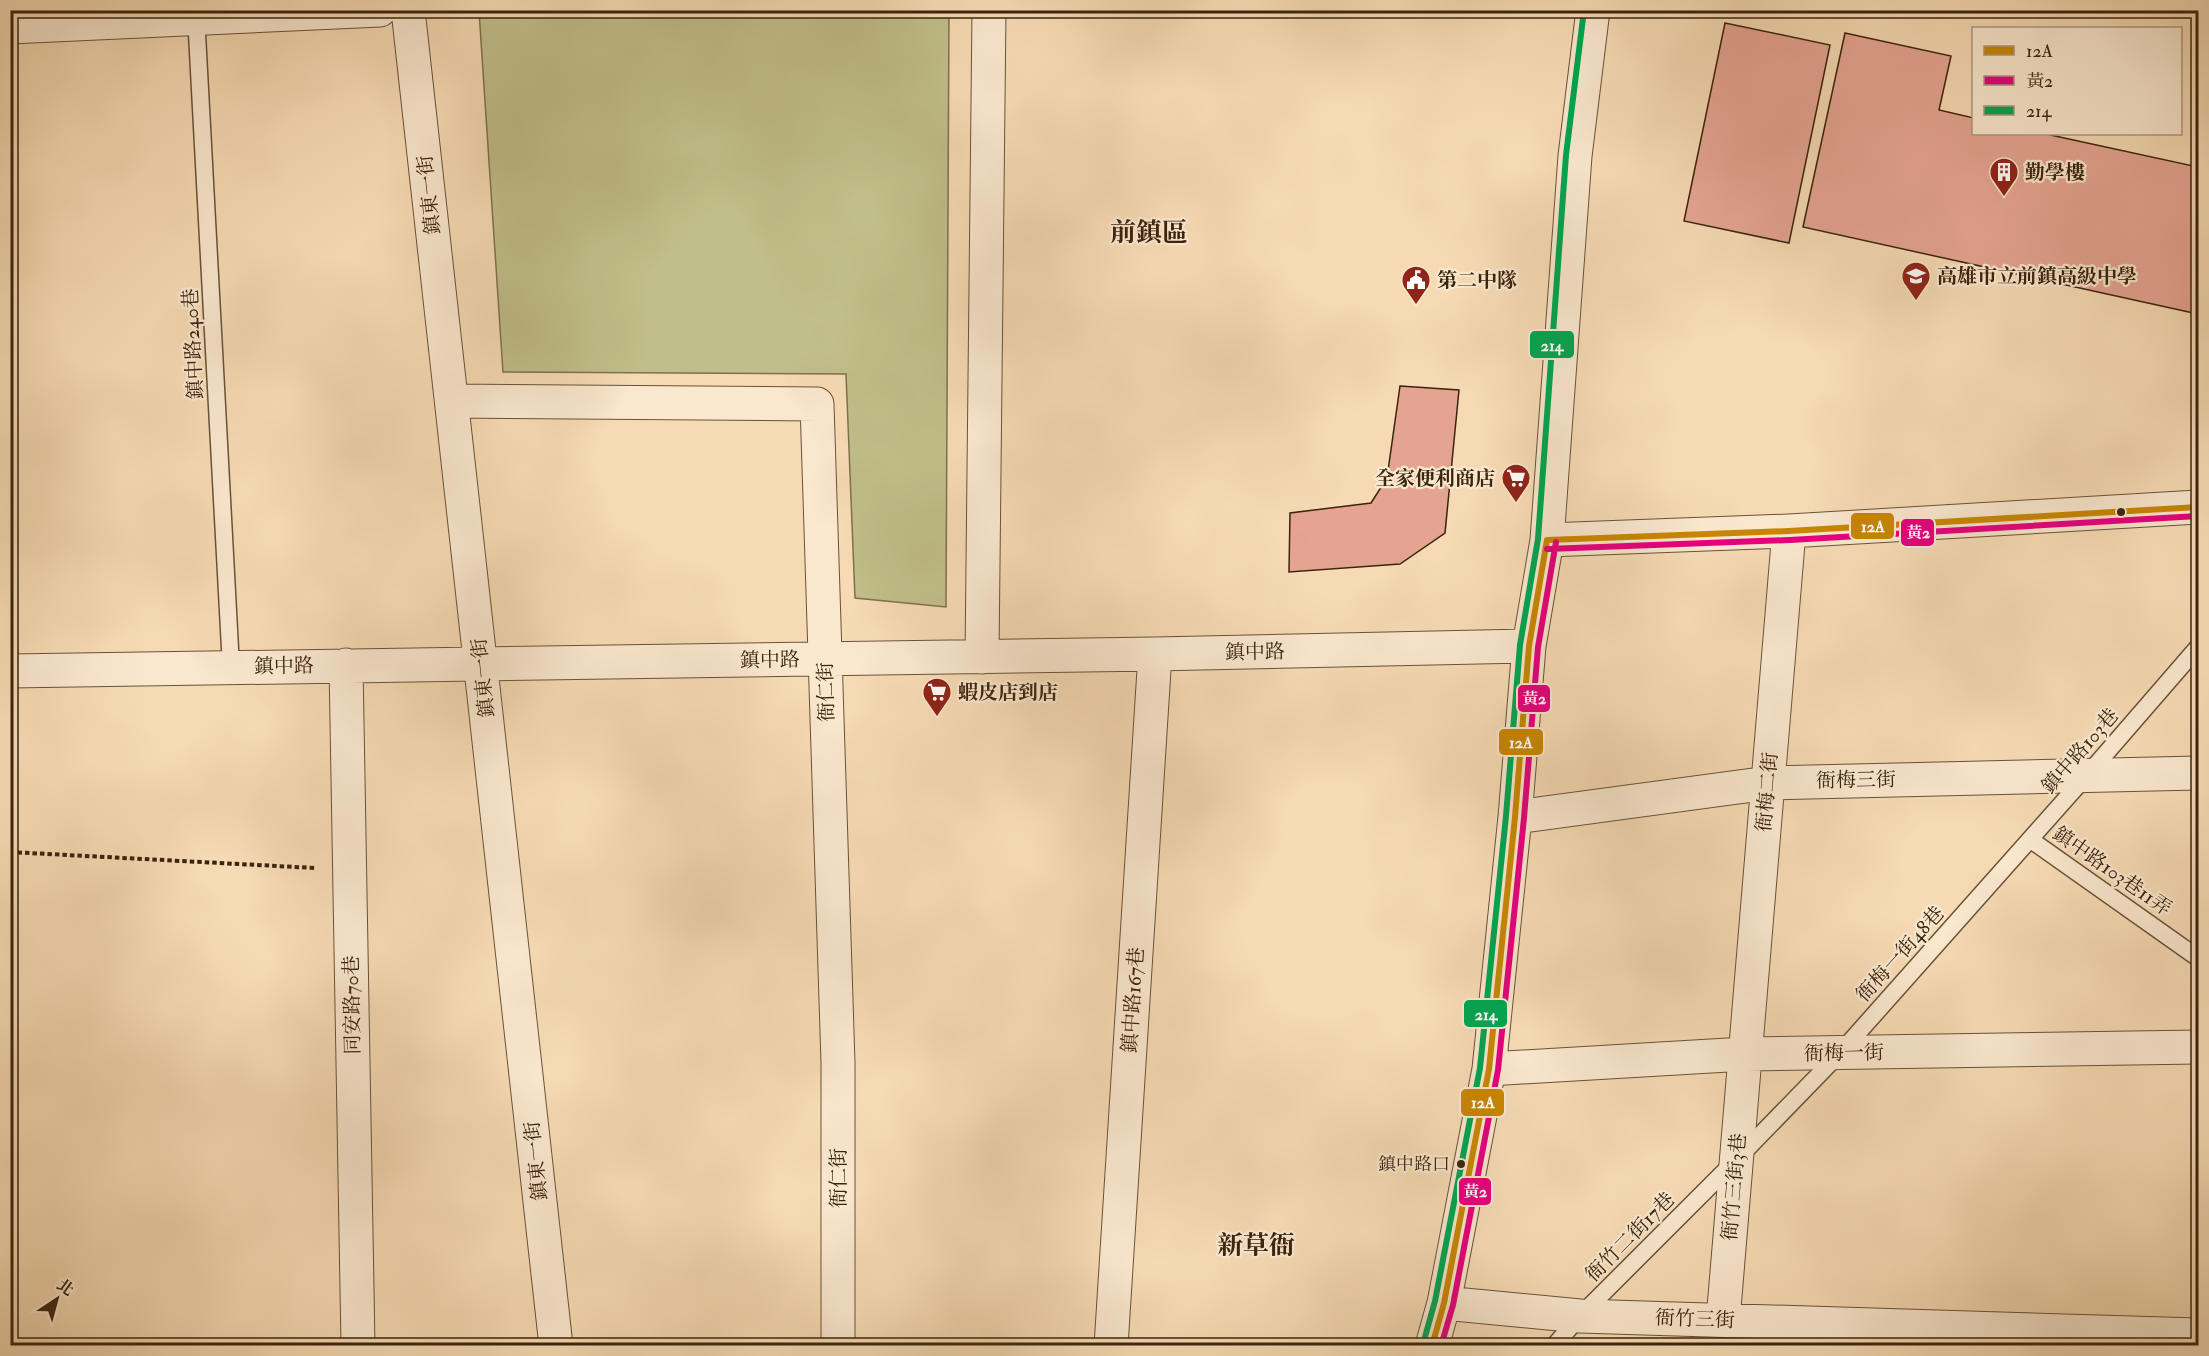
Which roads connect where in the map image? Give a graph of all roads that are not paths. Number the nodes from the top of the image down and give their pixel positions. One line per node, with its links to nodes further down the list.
1 (380, 10): 5 (street)
2 (408, 10): 7 (street, 鎮東一街)
3 (989, 10): 14 (street)
4 (1593, 10): 10 (street)
5 (196, 14): 6 (street); 18 (lane, 鎮中路240巷)
6 (10, 27)
7 (452, 401): 15 (street, 衙仁街); 17 (street, 鎮東一街)
8 (2199, 507): 9 (street)
9 (1789, 531): 10 (street); 22 (street, 衙梅二街)
10 (1547, 540): 11 (street)
11 (1528, 646): 13 (street, 鎮中路); 23 (street)
12 (2199, 647): 21 (lane, 鎮中路103巷)
13 (1155, 654): 14 (street, 鎮中路); 39 (street, 鎮中路167巷)
14 (982, 657): 15 (street, 鎮中路)
15 (825, 659): 17 (street, 鎮中路); 38 (street, 衙仁街)
16 (346, 665): 17 (street, 鎮中路); 18 (street, 鎮中路); 36 (street, 同安路70巷)
17 (481, 665): 37 (street, 鎮東一街)
18 (231, 667): 19 (street, 鎮中路)
19 (10, 671)
20 (2199, 773): 21 (street, 衙梅三街)
21 (2088, 774): 22 (street, 衙梅三街); 24 (lane, 鎮中路103巷)
22 (1768, 783): 23 (street, 衙梅三街); 29 (street, 衙梅二街)
23 (1515, 817): 30 (street)
24 (2031, 840): 25 (lane, 鎮中路103巷); 26 (lane, 鎮中路103巷11弄)
25 (1992, 882): 28 (lane, 衙梅一街48巷)
26 (2199, 958)
27 (2199, 1047): 28 (street, 衙梅一街)
28 (1840, 1053): 29 (street, 衙梅一街); 31 (lane, 衙梅一街48巷)
29 (1745, 1054): 30 (street, 衙梅一街); 31 (street, 衙竹三街3巷)
30 (1489, 1069): 32 (street)
31 (1736, 1160): 33 (lane, 衙竹二街17巷); 34 (street, 衙竹三街3巷)
32 (1444, 1303): 33 (street, 衙竹三街); 40 (street)
33 (1580, 1316): 34 (street, 衙竹三街); 41 (lane, 衙竹二街17巷)
34 (1723, 1320): 35 (street, 衙竹三街)
35 (2199, 1335)
36 (358, 1346)
37 (556, 1346)
38 (838, 1346)
39 (1111, 1346)
40 (1432, 1346)
41 (1554, 1346)

